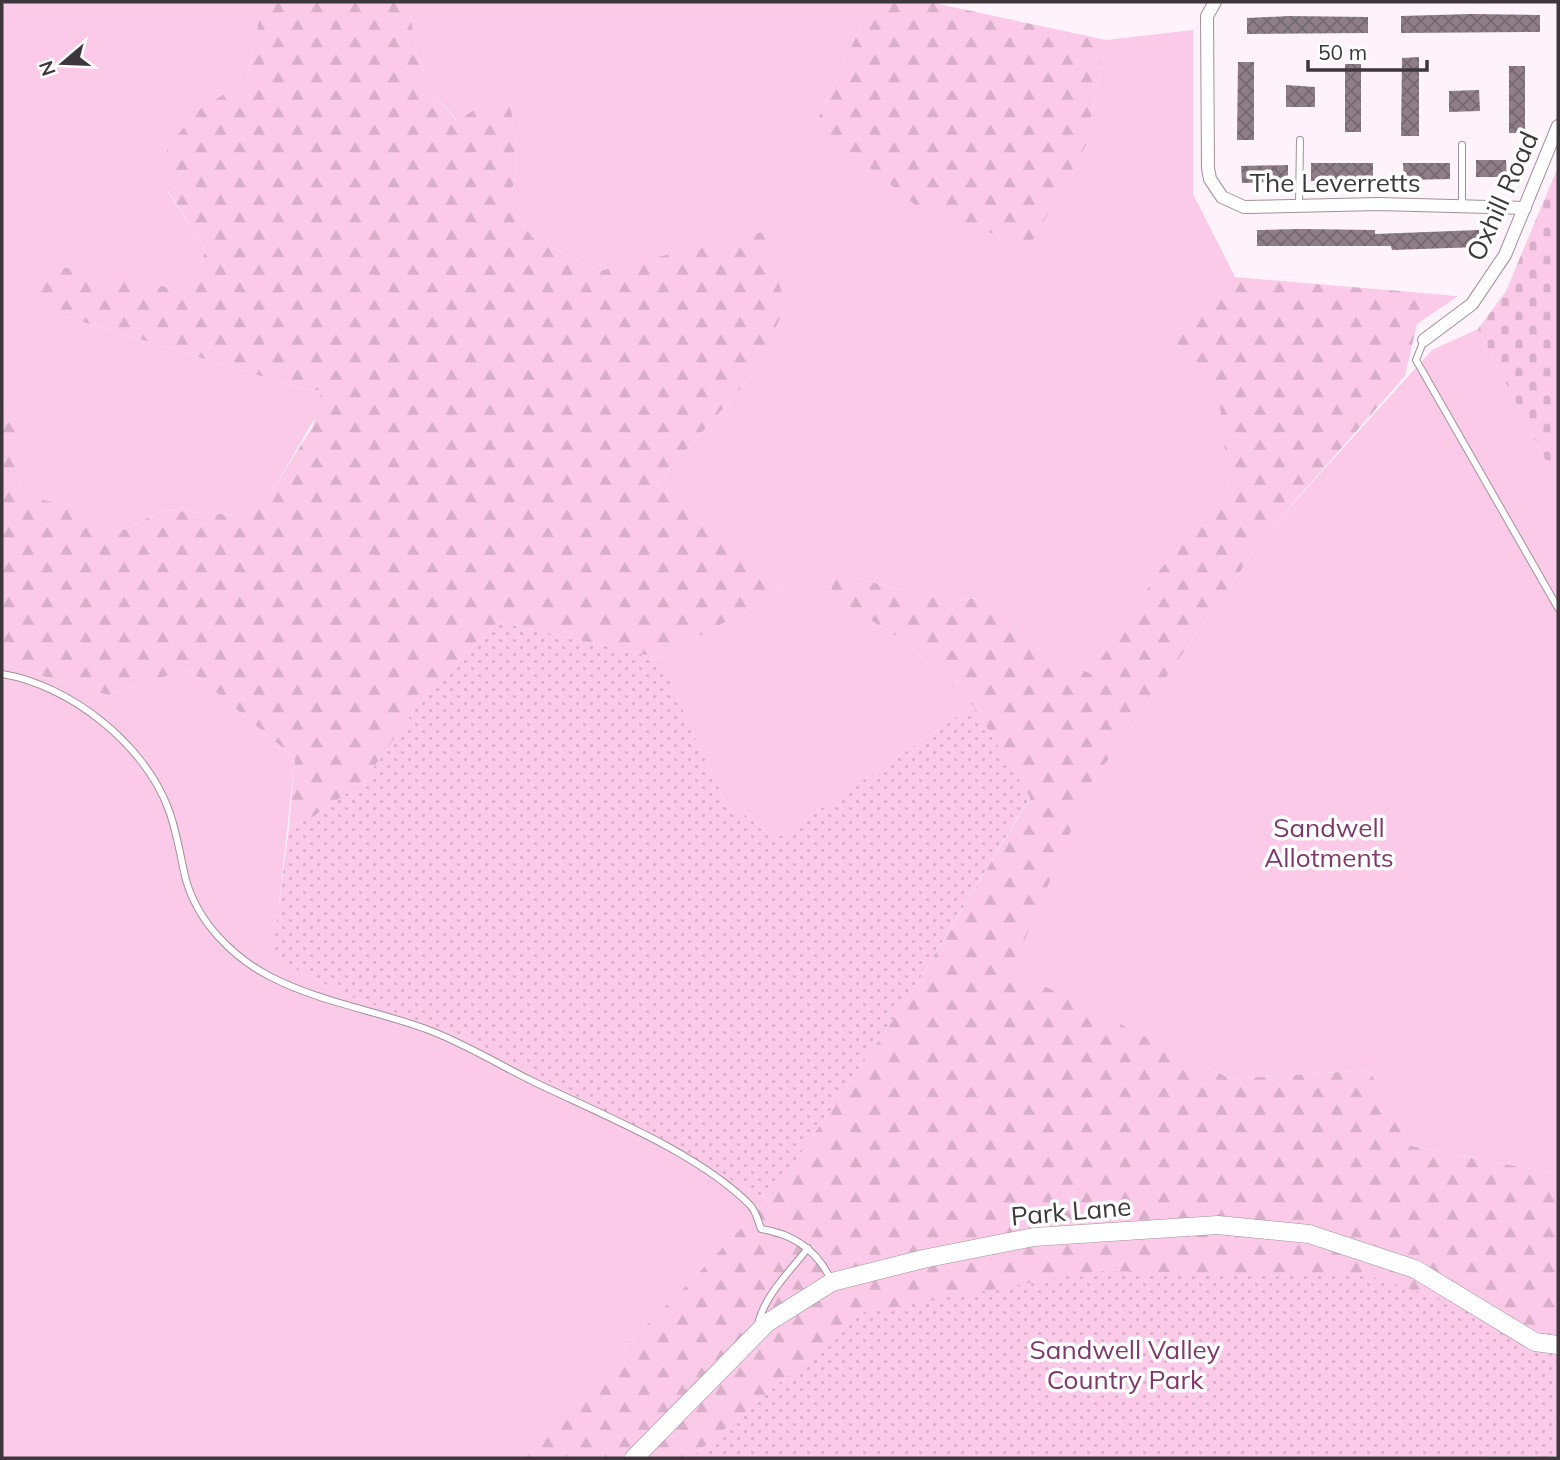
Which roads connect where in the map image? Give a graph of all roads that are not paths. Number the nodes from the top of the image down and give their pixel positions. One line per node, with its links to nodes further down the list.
1 (1215, 2): 5 (street, The Leverretts)
2 (1558, 126): 7 (street, Oxhill Road)
3 (1300, 140): 5 (lane)
4 (1462, 145): 6 (lane)
5 (1299, 206): 6 (street, The Leverretts)
6 (1462, 206): 7 (street, The Leverretts)
7 (1525, 208): 8 (street, Oxhill Road)
8 (1424, 340): 9 (lane)
9 (1558, 608)
10 (2, 674): 11 (lane)
11 (808, 1248): 12 (lane); 13 (lane)
12 (832, 1282): 13 (street, Park Lane); 14 (street, Park Lane)
13 (758, 1332): 15 (street, Park Lane)
14 (1558, 1345)
15 (634, 1458)

